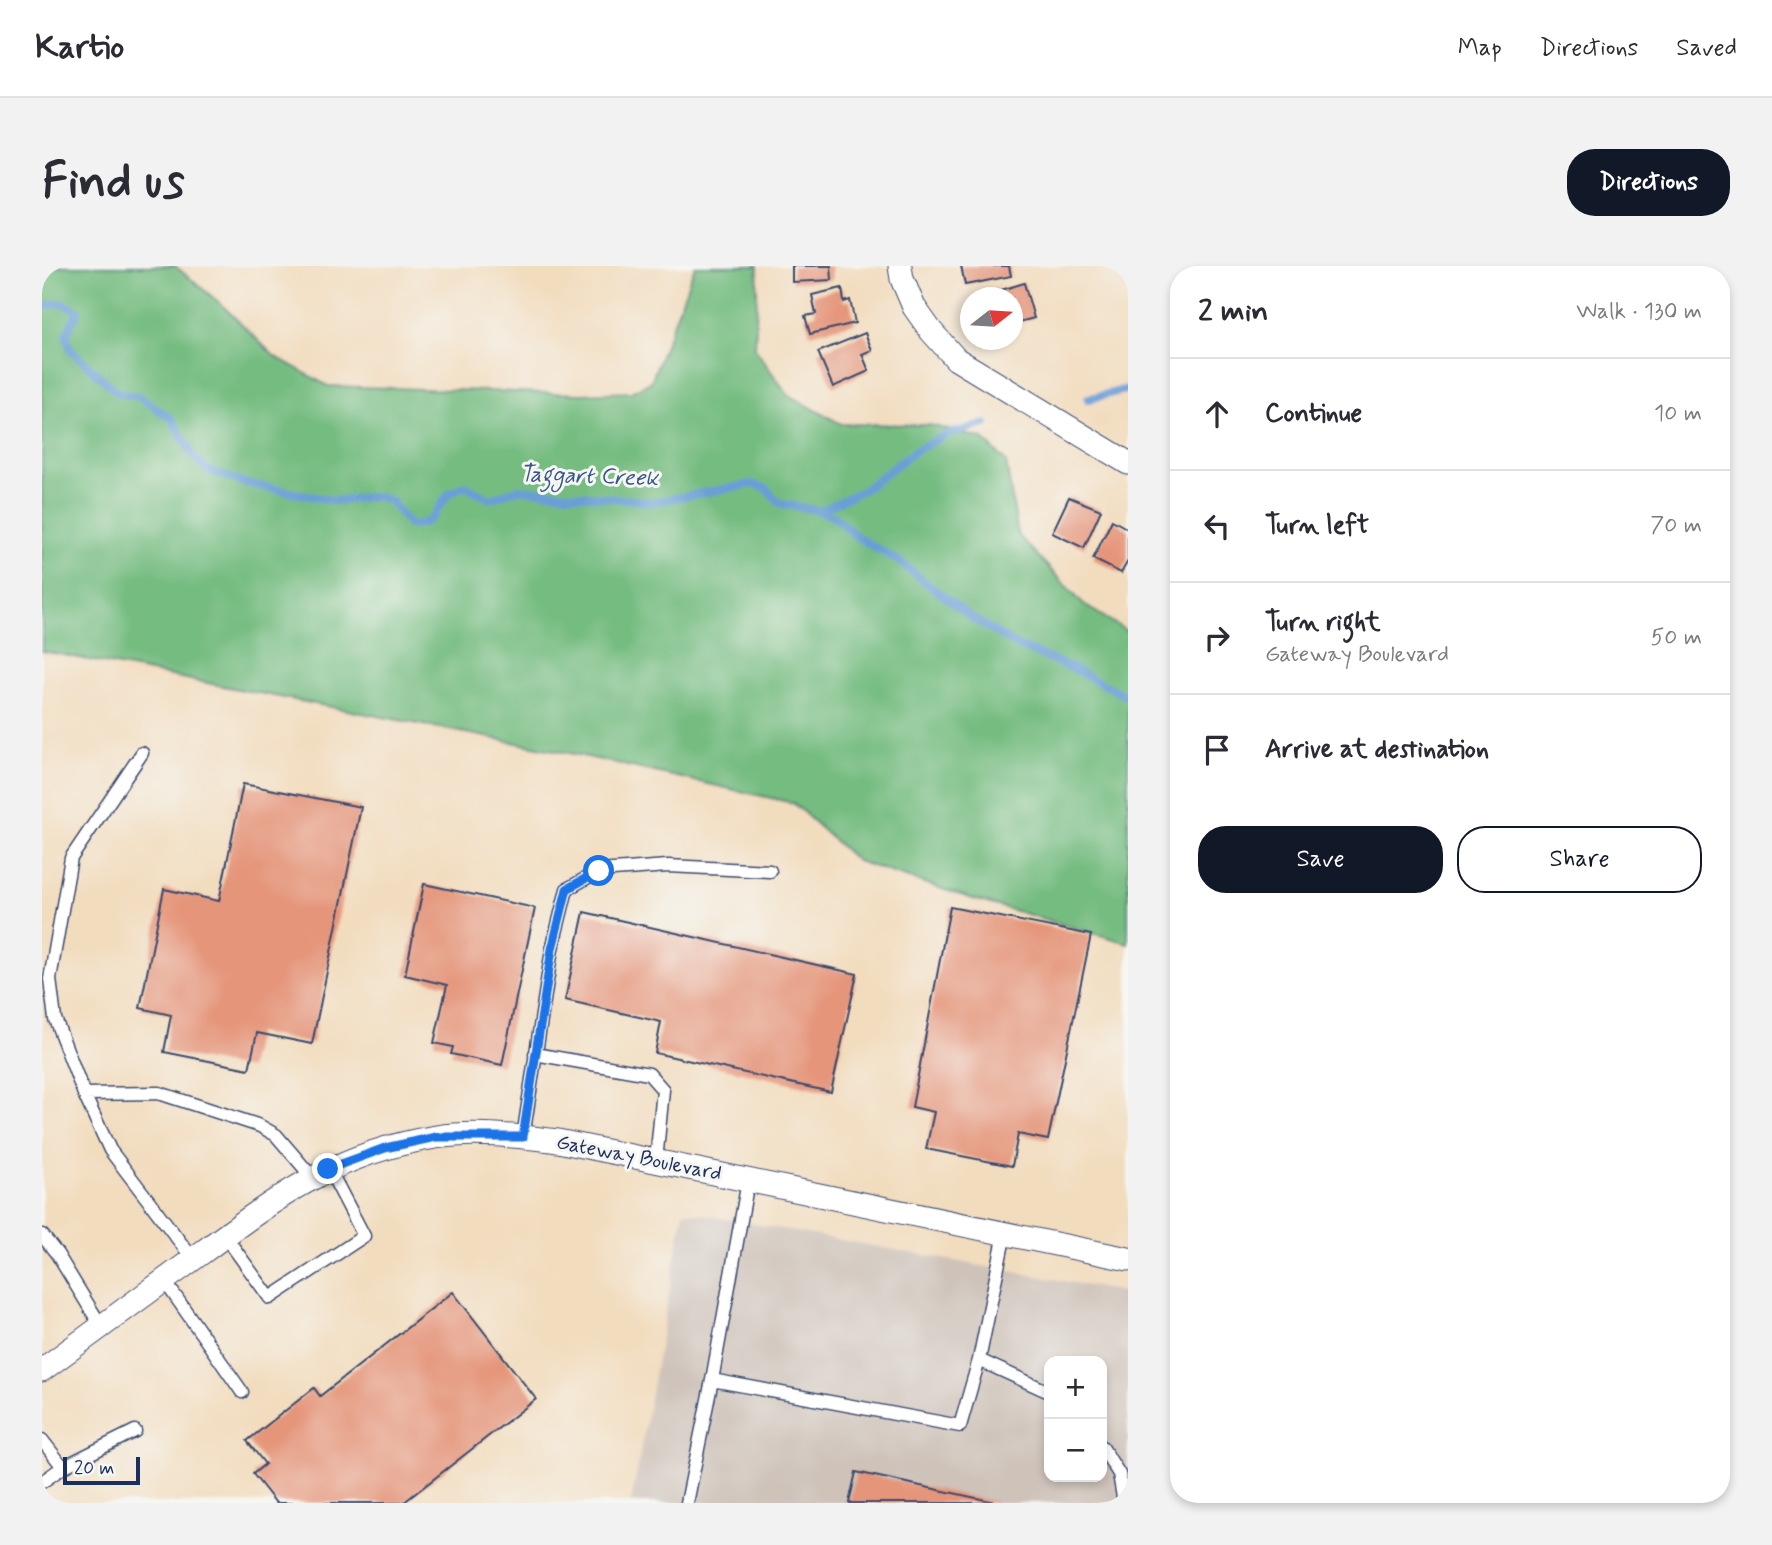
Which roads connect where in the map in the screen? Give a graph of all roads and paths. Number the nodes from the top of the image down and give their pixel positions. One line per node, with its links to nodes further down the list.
1 (900, 266): 2 (street)
2 (1128, 463)
3 (142, 753): 6 (lane)
4 (770, 871): 5 (lane)
5 (534, 1054): 7 (lane); 8 (lane)
6 (84, 1094): 9 (lane); 14 (lane)
7 (523, 1137): 8 (street, Gateway Boulevard); 9 (street, Gateway Boulevard)
8 (656, 1161): 10 (street, Gateway Boulevard)
9 (320, 1173): 13 (street, Gateway Boulevard); 13 (lane)
10 (748, 1181): 11 (street, Gateway Boulevard); 20 (lane)
11 (1005, 1233): 15 (street, Gateway Boulevard); 18 (lane)
12 (42, 1235): 17 (lane)
13 (225, 1236): 14 (street, Gateway Boulevard)
14 (193, 1259): 16 (street, Gateway Boulevard)
15 (1128, 1259)
16 (164, 1280): 17 (street, Gateway Boulevard); 22 (lane)
17 (101, 1326): 19 (street, Gateway Boulevard)
18 (979, 1360): 20 (lane); 21 (lane)
19 (42, 1370)
20 (712, 1380): 28 (lane)
21 (1044, 1390)
22 (242, 1392)
23 (135, 1431): 26 (lane)
24 (42, 1440): 26 (lane)
25 (1107, 1455): 29 (lane)
26 (63, 1467): 27 (lane)
27 (42, 1482)
28 (687, 1503)
29 (1124, 1503)

